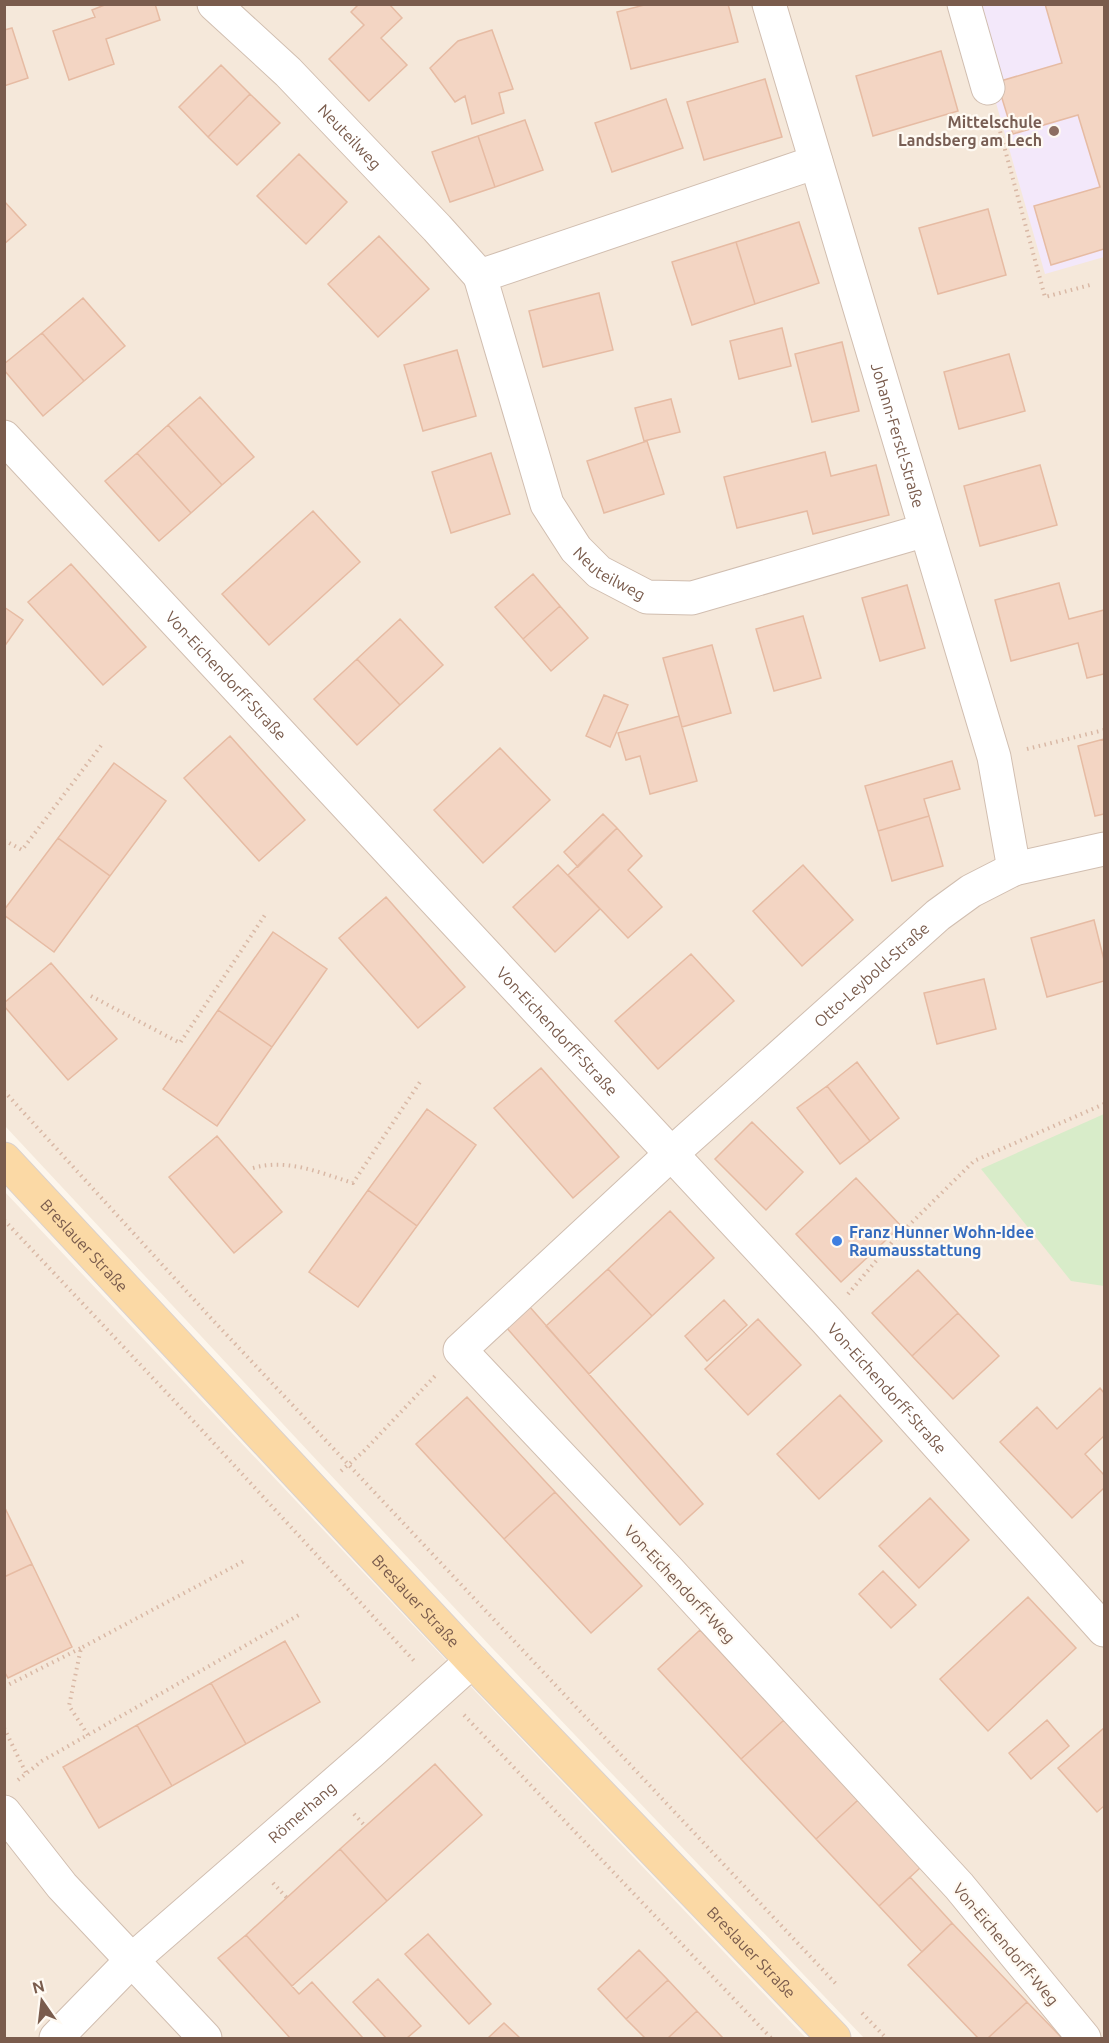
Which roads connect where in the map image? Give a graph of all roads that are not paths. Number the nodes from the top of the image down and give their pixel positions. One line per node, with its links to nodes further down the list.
1 (214, 4): 6 (street, Neuteilweg)
2 (769, 4): 5 (street, Johann-Ferstl-Straße)
3 (964, 4): 4 (street)
4 (988, 87)
5 (816, 162): 6 (street); 8 (street, Johann-Ferstl-Straße)
6 (480, 276): 8 (street, Neuteilweg)
7 (4, 437): 11 (street, Von-Eichendorff-Straße)
8 (926, 531): 10 (street, Johann-Ferstl-Straße)
9 (1104, 849): 10 (street, Otto-Leybold-Straße)
10 (1014, 869): 11 (street, Otto-Leybold-Straße)
11 (671, 1154): 13 (street, Von-Eichendorff-Straße); 20 (street, Von-Eichendorff-Weg)
12 (4, 1159): 14 (main road, Breslauer Straße)
13 (1104, 1629)
14 (472, 1661): 16 (street, Römerhang); 19 (main road, Breslauer Straße)
15 (8, 1799): 16 (street)
16 (132, 1960): 17 (street, Römerhang); 18 (street)
17 (56, 2038)
18 (205, 2038)
19 (834, 2038)
20 (1084, 2038)

